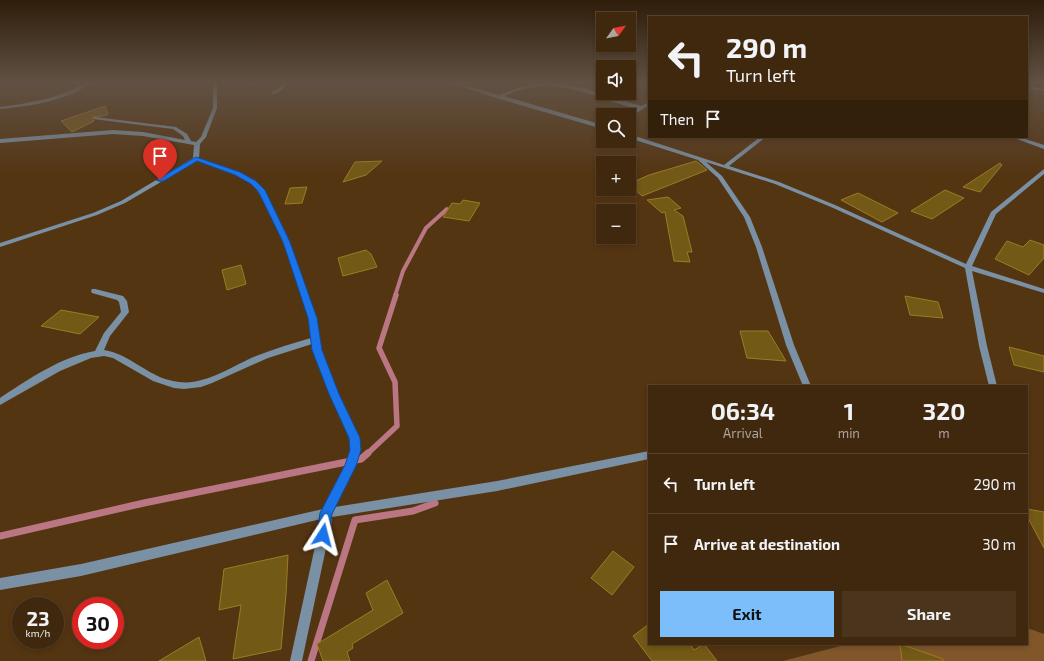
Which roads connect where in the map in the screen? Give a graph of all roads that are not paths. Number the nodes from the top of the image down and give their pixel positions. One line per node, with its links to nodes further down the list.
1 (214, 114): 10 (street)
2 (557, 114): 4 (street)
3 (95, 118): 9 (street)
4 (596, 125)
5 (636, 138): 12 (street)
6 (762, 138): 14 (street)
7 (1017, 138): 11 (street)
8 (0, 141): 9 (street)
9 (188, 143): 10 (street)
10 (197, 144): 13 (street)
11 (1044, 147)
12 (698, 158): 14 (street); 22 (street)
13 (196, 159): 16 (street); 20 (street)
14 (726, 166): 17 (street)
15 (1044, 171): 17 (street)
16 (0, 245)
17 (968, 267): 19 (street); 23 (street)
18 (95, 291): 21 (street)
19 (1044, 291)
20 (316, 340): 21 (street); 26 (street)
21 (98, 353): 24 (street)
22 (807, 385)
23 (993, 385)
24 (0, 402)
25 (648, 455): 26 (street)
26 (326, 513): 27 (street); 28 (street)
27 (0, 584)
28 (296, 661)

